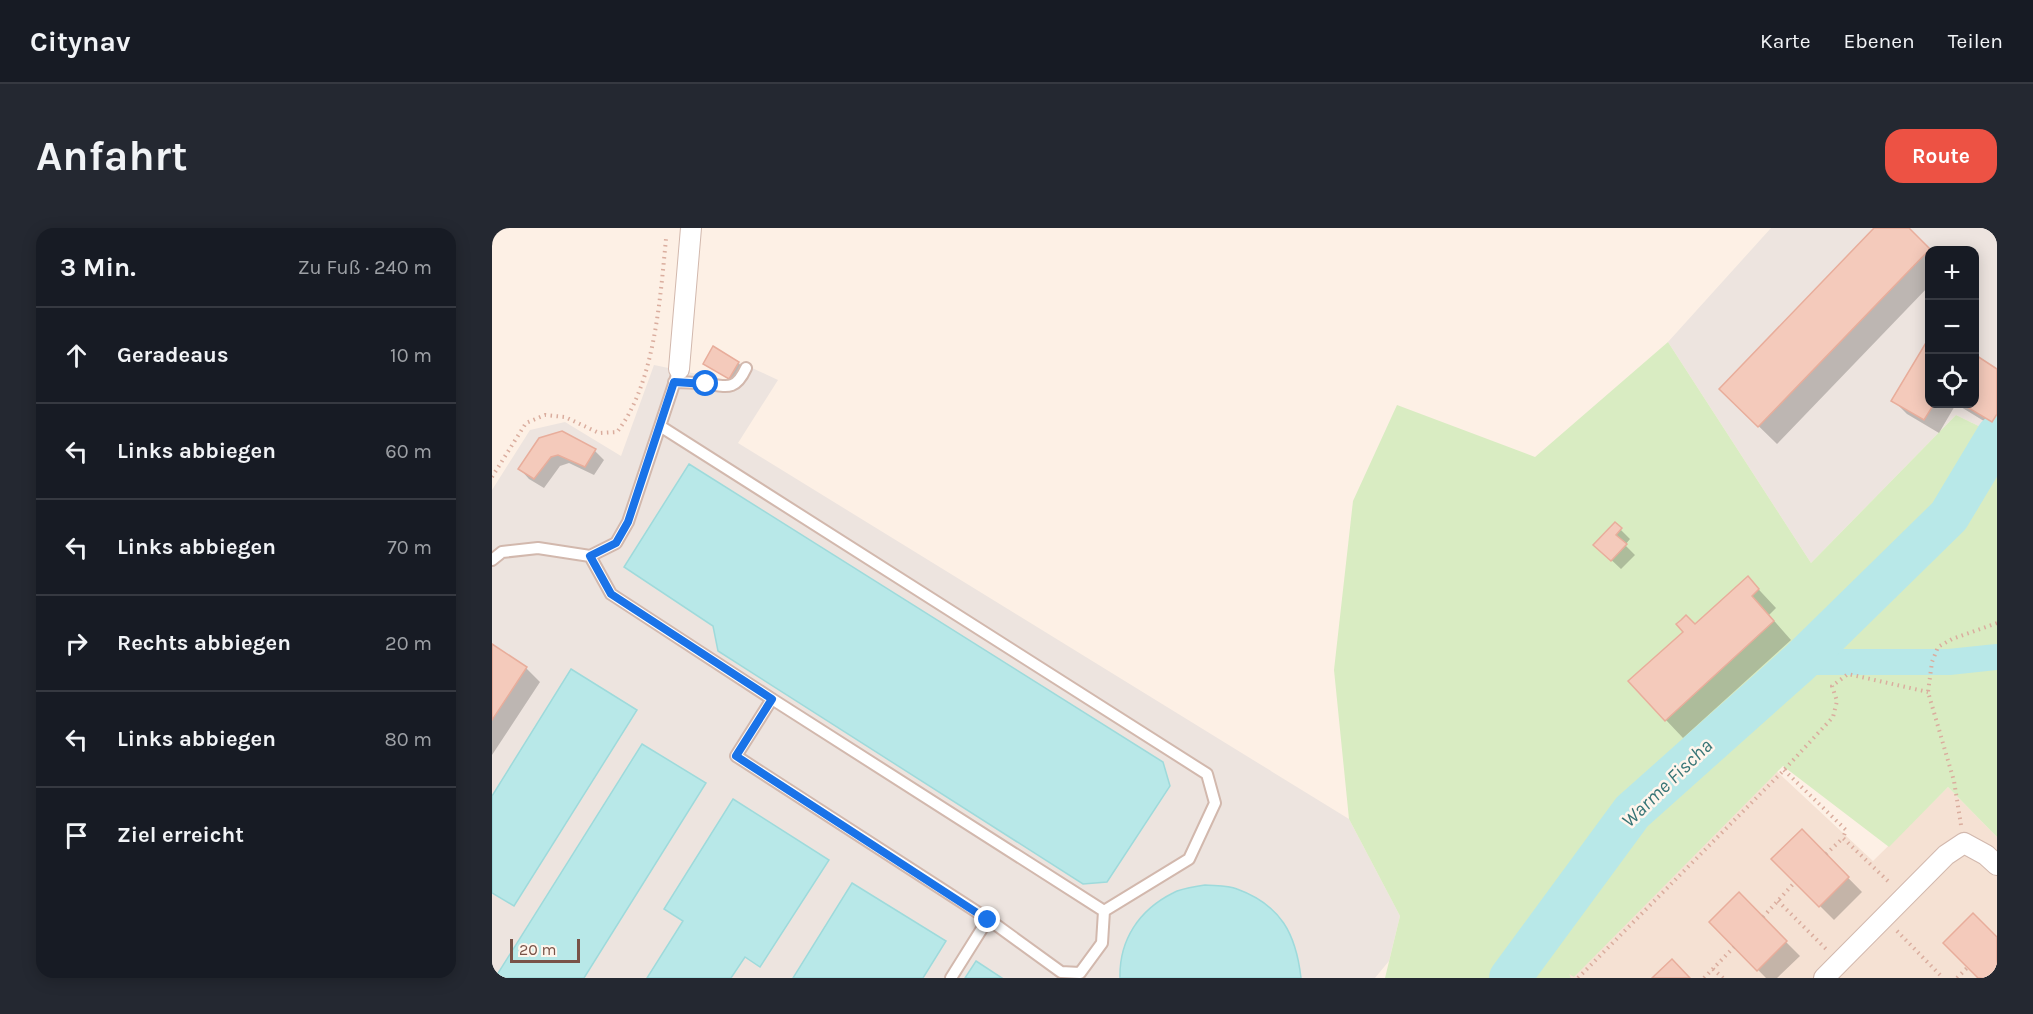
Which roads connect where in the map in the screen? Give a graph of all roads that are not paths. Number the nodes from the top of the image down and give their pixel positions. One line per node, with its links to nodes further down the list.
1 (691, 228): 3 (street)
2 (746, 368): 3 (lane)
3 (677, 375): 4 (lane)
4 (660, 426): 5 (lane); 9 (lane)
5 (590, 556): 6 (lane); 7 (lane)
6 (492, 560)
7 (772, 699): 9 (lane); 10 (lane)
8 (1997, 865): 13 (street)
9 (1104, 911): 11 (lane)
10 (988, 920): 11 (lane); 12 (lane)
11 (1059, 975)
12 (951, 978)
13 (1824, 978)

